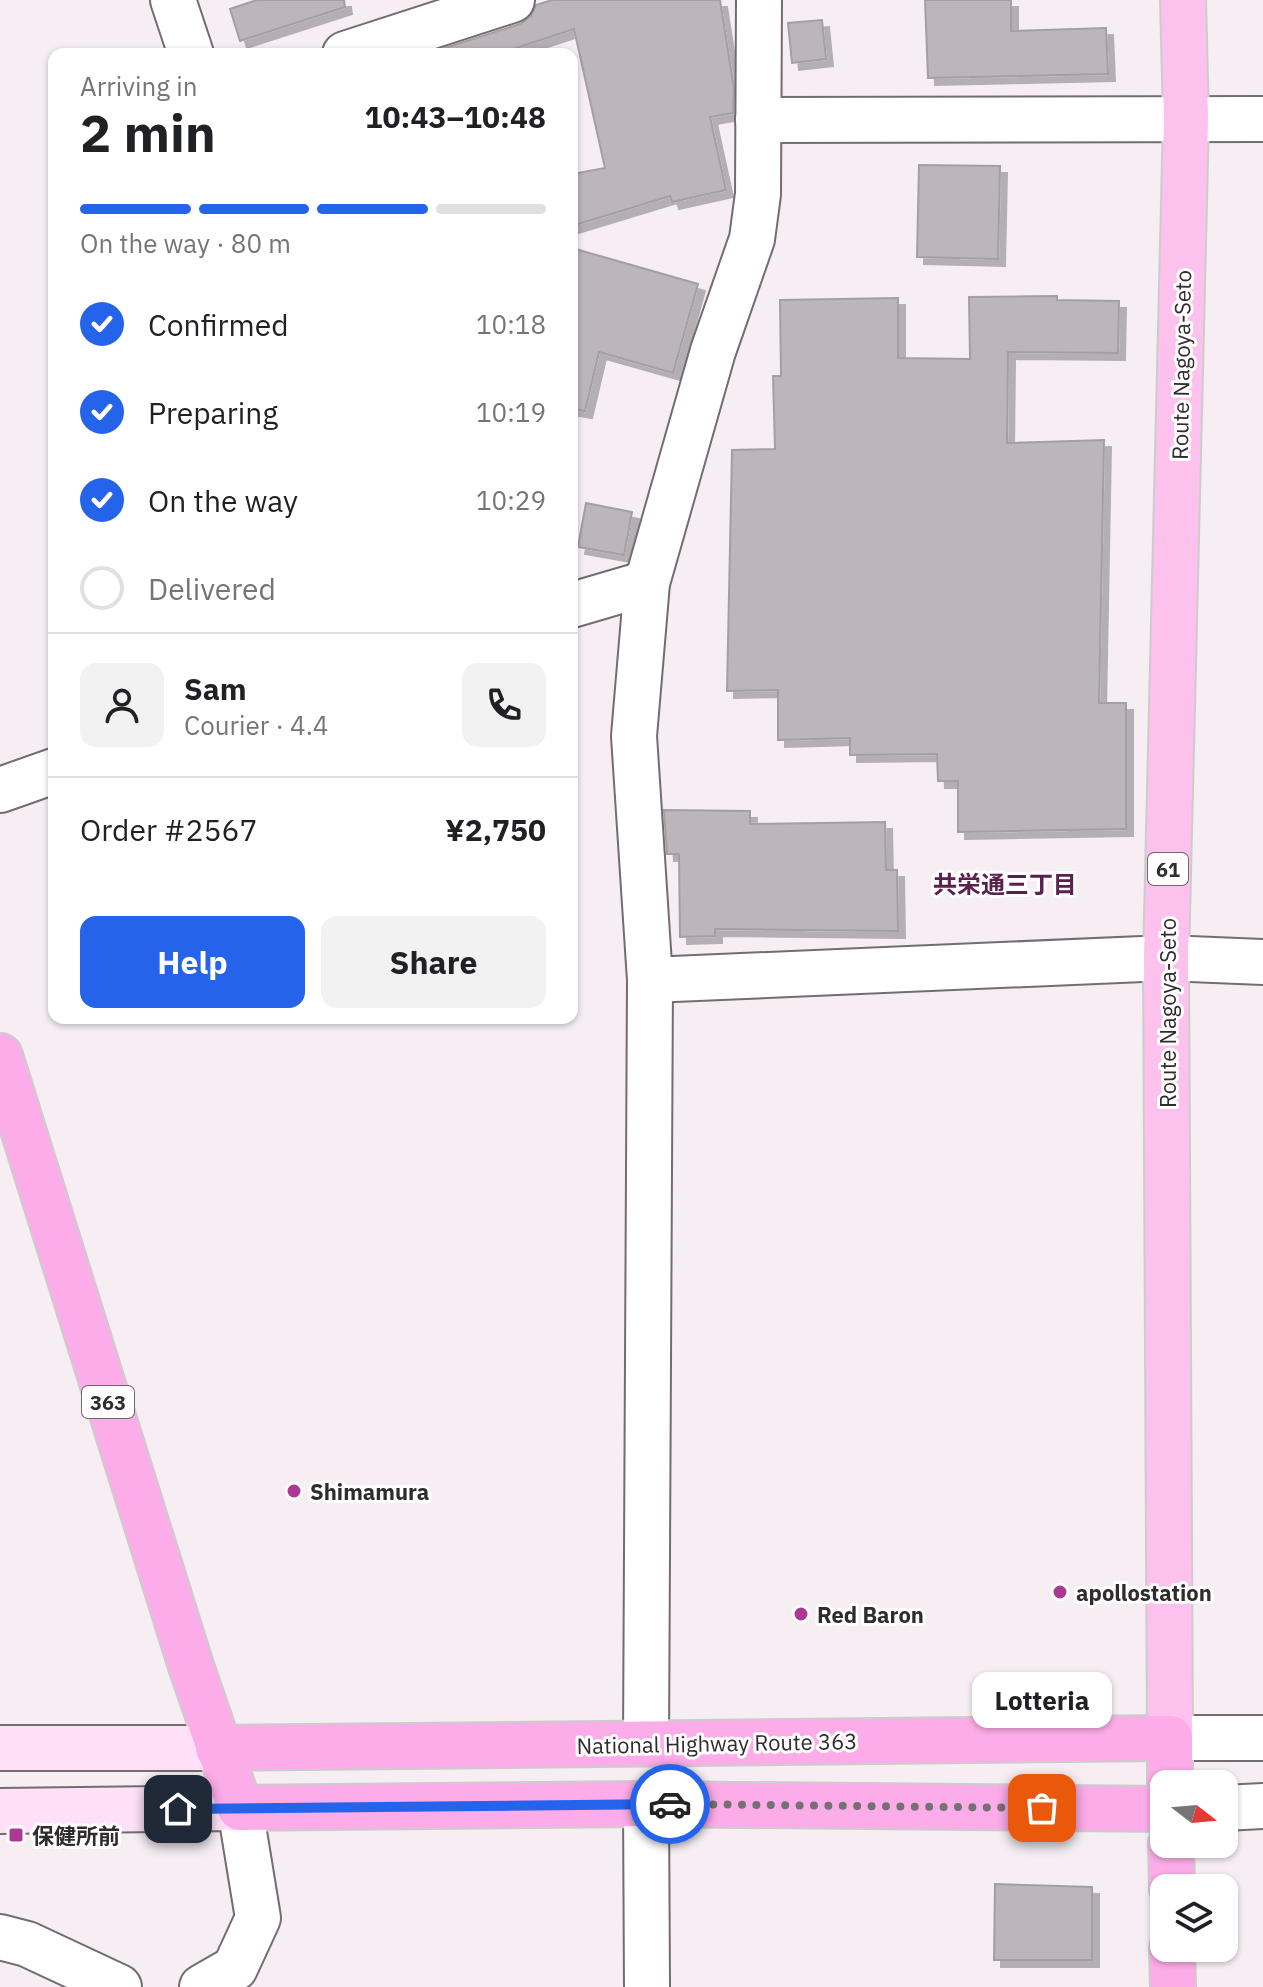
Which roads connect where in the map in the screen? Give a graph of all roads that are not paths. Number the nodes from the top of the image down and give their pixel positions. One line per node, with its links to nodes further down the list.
1 (173, 0): 5 (street)
2 (512, 0): 6 (street)
3 (759, 0): 9 (street)
4 (1183, 0): 7 (main road, Route Nagoya-Seto / 61)
5 (189, 48)
6 (364, 48)
7 (1186, 118): 8 (street); 9 (street); 14 (main road, Route Nagoya-Seto / 61)
8 (1263, 119)
9 (758, 120): 10 (street)
10 (647, 583): 11 (street); 16 (street)
11 (578, 603)
12 (48, 773): 13 (street)
13 (0, 790)
14 (1166, 958): 15 (street); 16 (street); 18 (main road, Route Nagoya-Seto / 61)
15 (1263, 962)
16 (650, 980): 20 (street)
17 (0, 1056): 22 (highway, 363)
18 (1170, 1738): 19 (street); 20 (highway, National Highway Route 363); 23 (highway)
19 (1263, 1738)
20 (646, 1743): 22 (highway, National Highway Route 363)
21 (0, 1748): 22 (main road)
22 (218, 1748): 27 (highway, 363)
23 (1170, 1770)
24 (646, 1804): 27 (highway); 28 (highway); 34 (street)
25 (1263, 1806): 26 (street)
26 (1238, 1807)
27 (240, 1808): 29 (main road); 33 (street)
28 (1150, 1809)
29 (0, 1811)
30 (0, 1937): 32 (street)
31 (1172, 1962): 35 (highway)
32 (119, 1987)
33 (202, 1987)
34 (647, 1987)
35 (1173, 1987)

